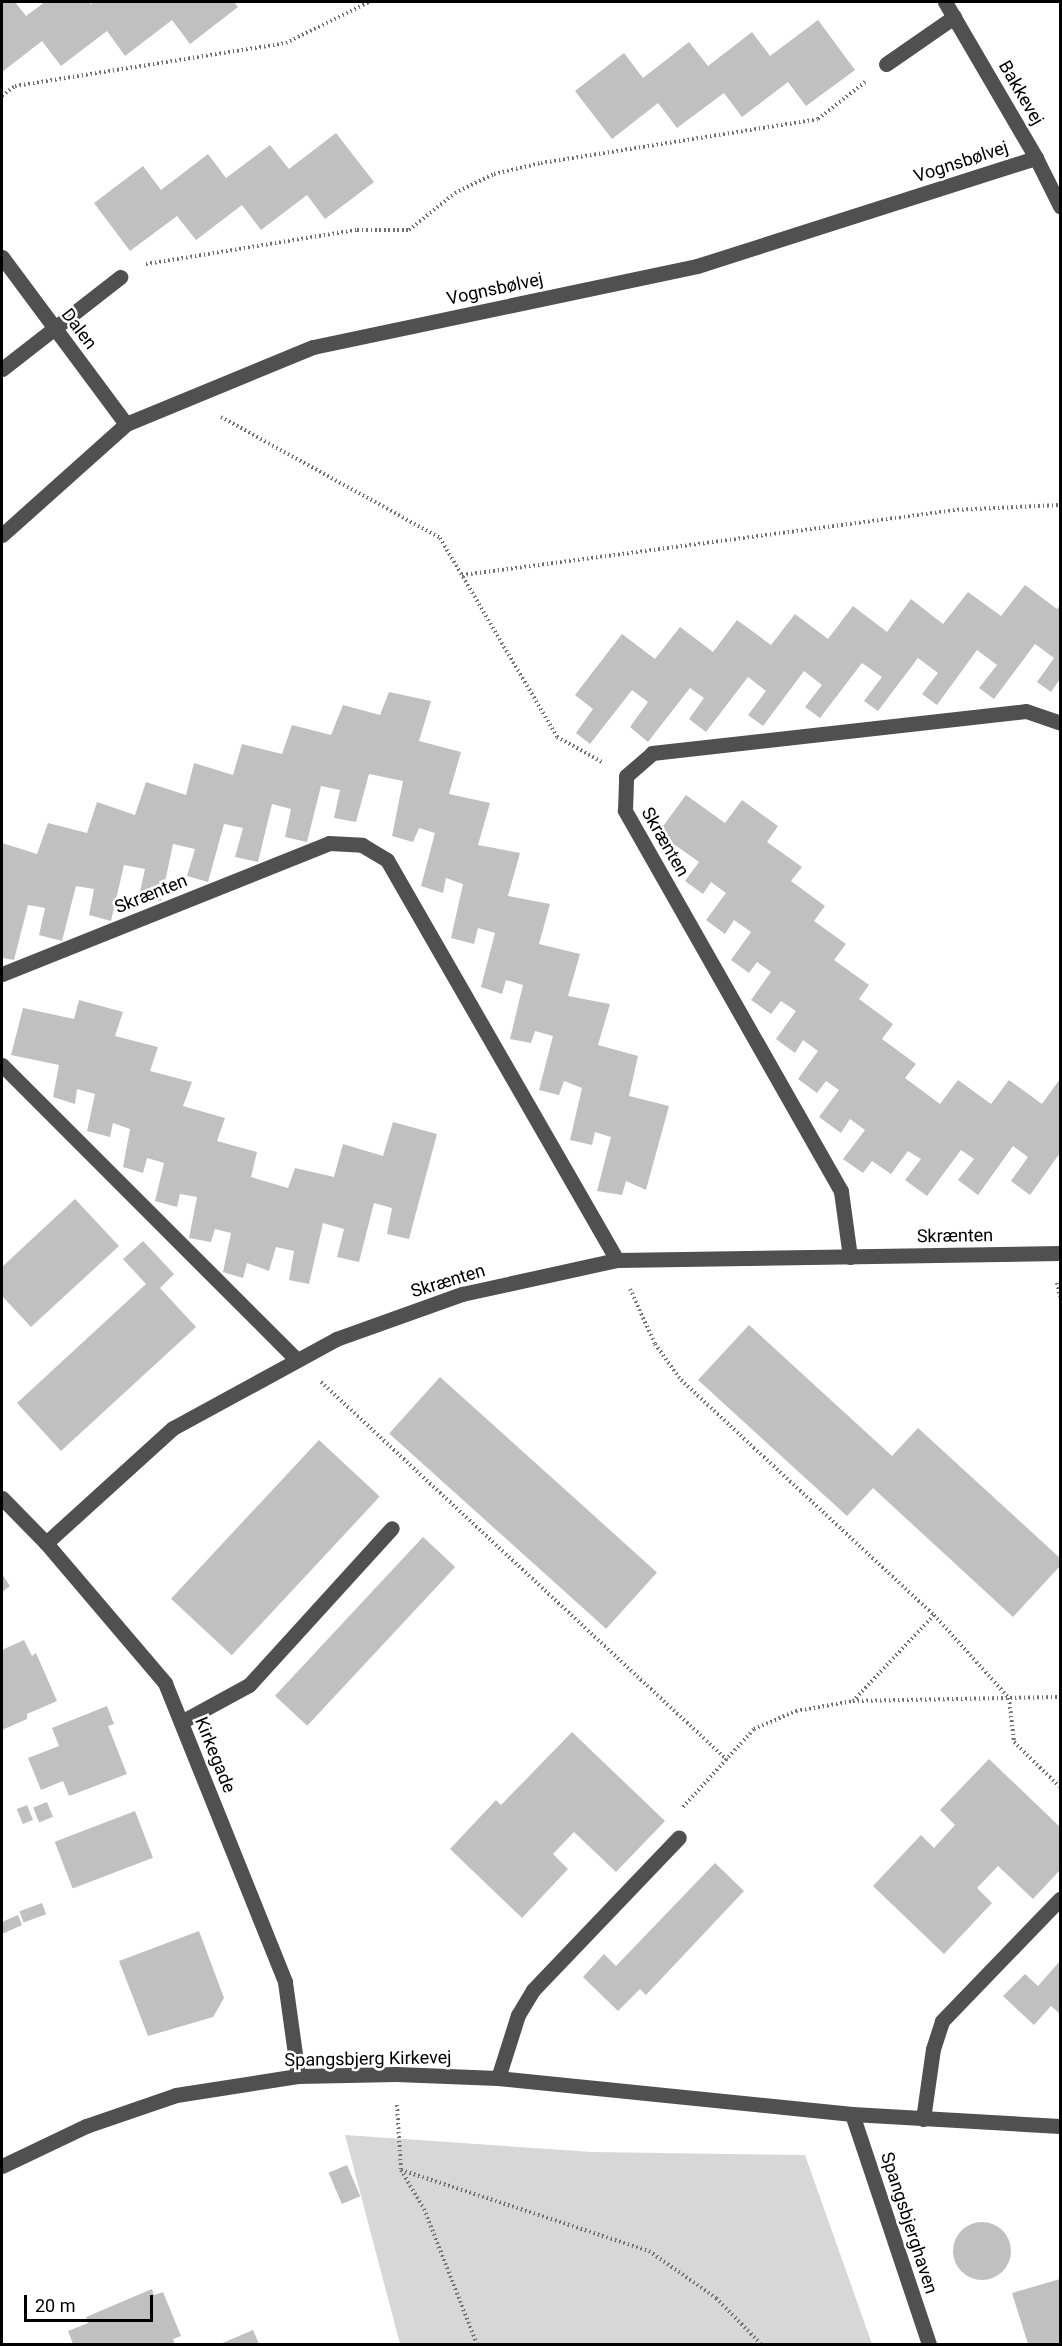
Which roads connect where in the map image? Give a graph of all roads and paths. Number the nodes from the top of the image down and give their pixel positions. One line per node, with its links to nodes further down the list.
1 (369, 2): 5 (path)
2 (945, 2): 3 (street, Bakkevej)
3 (954, 17): 4 (street); 6 (street, Bakkevej)
4 (886, 64): 9 (path)
5 (2, 96)
6 (1036, 158): 7 (street, Bakkevej); 12 (street, Vognsbølvej)
7 (1060, 206)
8 (2, 258): 10 (street, Dalen)
9 (120, 277): 10 (street)
10 (54, 327): 11 (street); 13 (street, Dalen)
11 (2, 369)
12 (188, 399): 13 (street, Vognsbølvej); 16 (path)
13 (126, 424): 15 (street, Vognsbølvej)
14 (1060, 505): 16 (path)
15 (2, 535)
16 (462, 575): 18 (path)
17 (1060, 723): 18 (street)
18 (626, 776): 22 (street, Skrænten)
19 (2, 974): 23 (street, Skrænten)
20 (2, 1065): 24 (street)
21 (1060, 1253): 22 (street, Skrænten)
22 (850, 1257): 23 (street, Skrænten)
23 (617, 1260): 24 (street, Skrænten); 28 (path)
24 (297, 1360): 27 (street, Skrænten); 33 (path)
25 (2, 1498): 27 (street, Kirkegade)
26 (392, 1528): 32 (street)
27 (46, 1543): 32 (street, Kirkegade)
28 (934, 1615): 30 (path); 31 (path)
29 (1060, 1697): 30 (path)
30 (1009, 1698): 31 (path); 34 (path)
31 (853, 1701): 33 (path)
32 (181, 1722): 38 (street, Kirkegade)
33 (727, 1760): 35 (path)
34 (1060, 1787)
35 (680, 1837): 39 (street)
36 (1060, 1899): 41 (street)
37 (396, 2074): 38 (street, Spangsbjerg Kirkevej); 39 (street, Spangsbjerg Kirkevej); 44 (path)
38 (298, 2076): 43 (street, Spangsbjerg Kirkevej)
39 (498, 2078): 40 (street, Spangsbjerg Kirkevej)
40 (852, 2114): 41 (street, Spangsbjerg Kirkevej); 47 (street, Spangsbjerghaven)
41 (924, 2119): 42 (street, Spangsbjerg Kirkevej)
42 (1060, 2126)
43 (2, 2166)
44 (400, 2170): 45 (path); 46 (path)
45 (477, 2344)
46 (761, 2344)
47 (929, 2344)

